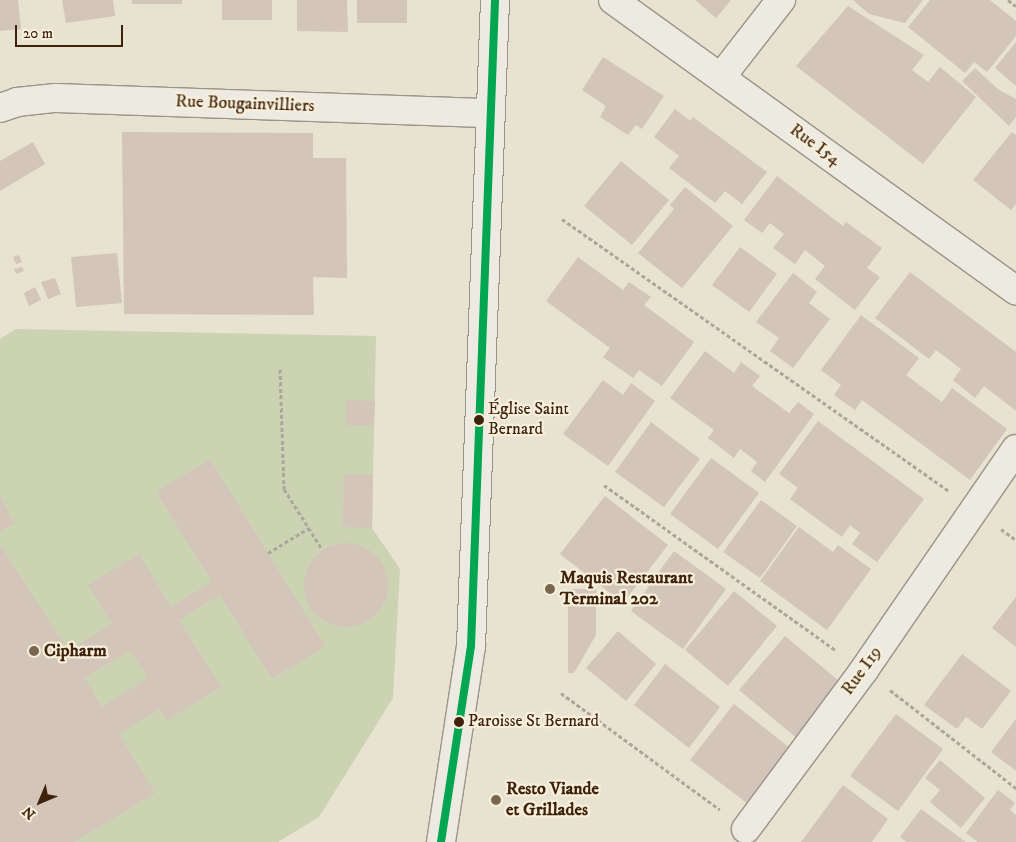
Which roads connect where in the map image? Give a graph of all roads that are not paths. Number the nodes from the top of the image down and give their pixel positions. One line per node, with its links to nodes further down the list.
1 (495, 0): 6 (street)
2 (613, 0): 4 (street, Rue I54)
3 (781, 0): 4 (street)
4 (721, 77): 7 (street, Rue I54)
5 (0, 108): 6 (street, Rue Bougainvilliers)
6 (490, 113): 10 (street)
7 (1016, 291)
8 (1016, 449): 9 (street, Rue I19)
9 (746, 829)
10 (442, 842)

